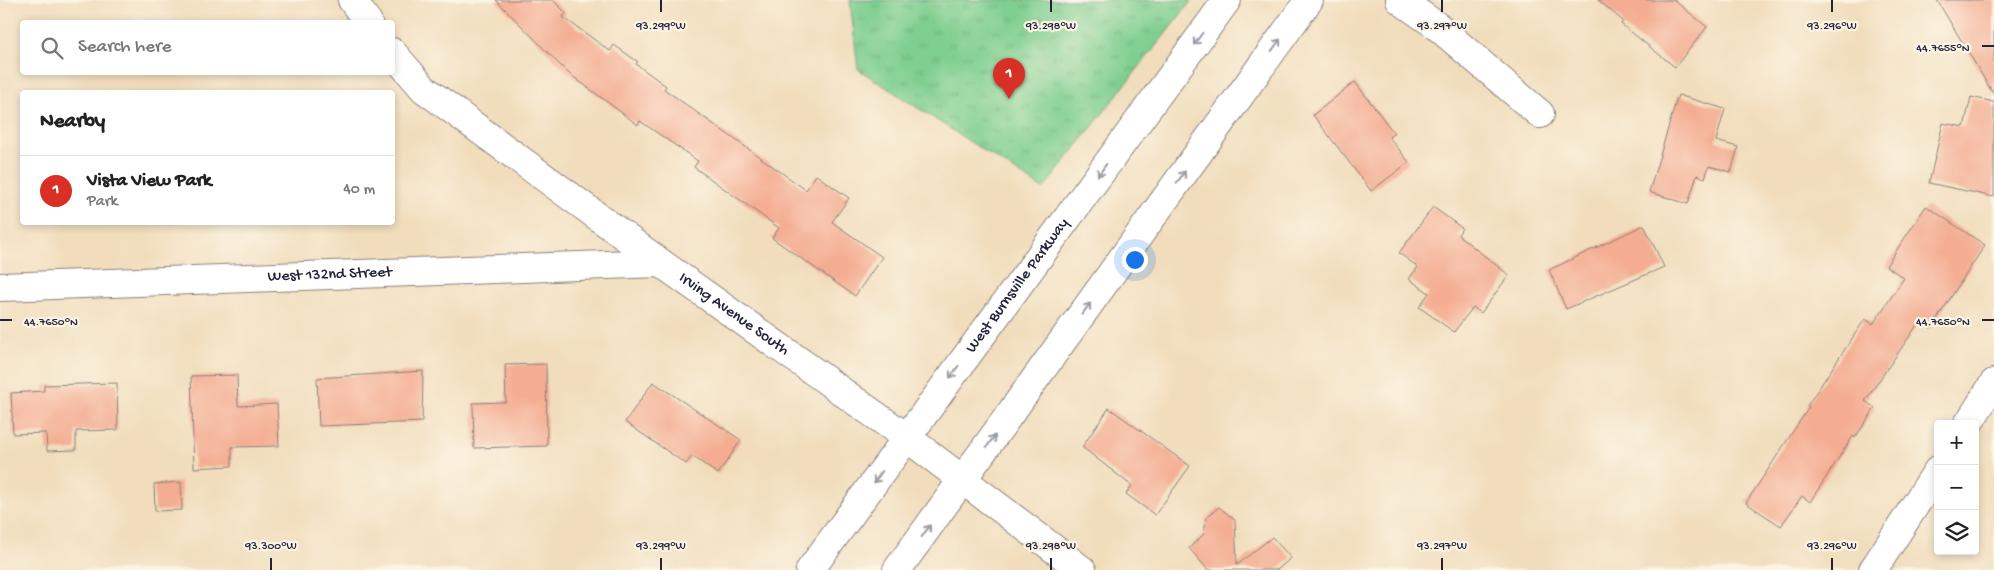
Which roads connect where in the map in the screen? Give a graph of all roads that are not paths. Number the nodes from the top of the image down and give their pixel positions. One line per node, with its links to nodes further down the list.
1 (352, 0): 5 (street)
2 (1227, 0): 12 (street, West Burnsville Parkway, one-way to 12)
3 (1309, 0): 14 (street, one-way to 3)
4 (1400, 0): 7 (street)
5 (367, 20)
6 (395, 55): 8 (street, Irving Avenue South)
7 (1540, 114)
8 (661, 263): 9 (street, West 132nd Street); 12 (street, Irving Avenue South)
9 (0, 287)
10 (1994, 384): 11 (street)
11 (1971, 420)
12 (906, 438): 14 (street, Irving Avenue South); 15 (street, West Burnsville Parkway, one-way to 15)
13 (1934, 476): 18 (street)
14 (963, 480): 16 (street, one-way to 14); 17 (street, Irving Avenue South)
15 (810, 570)
16 (897, 570)
17 (1082, 570)
18 (1873, 570)

